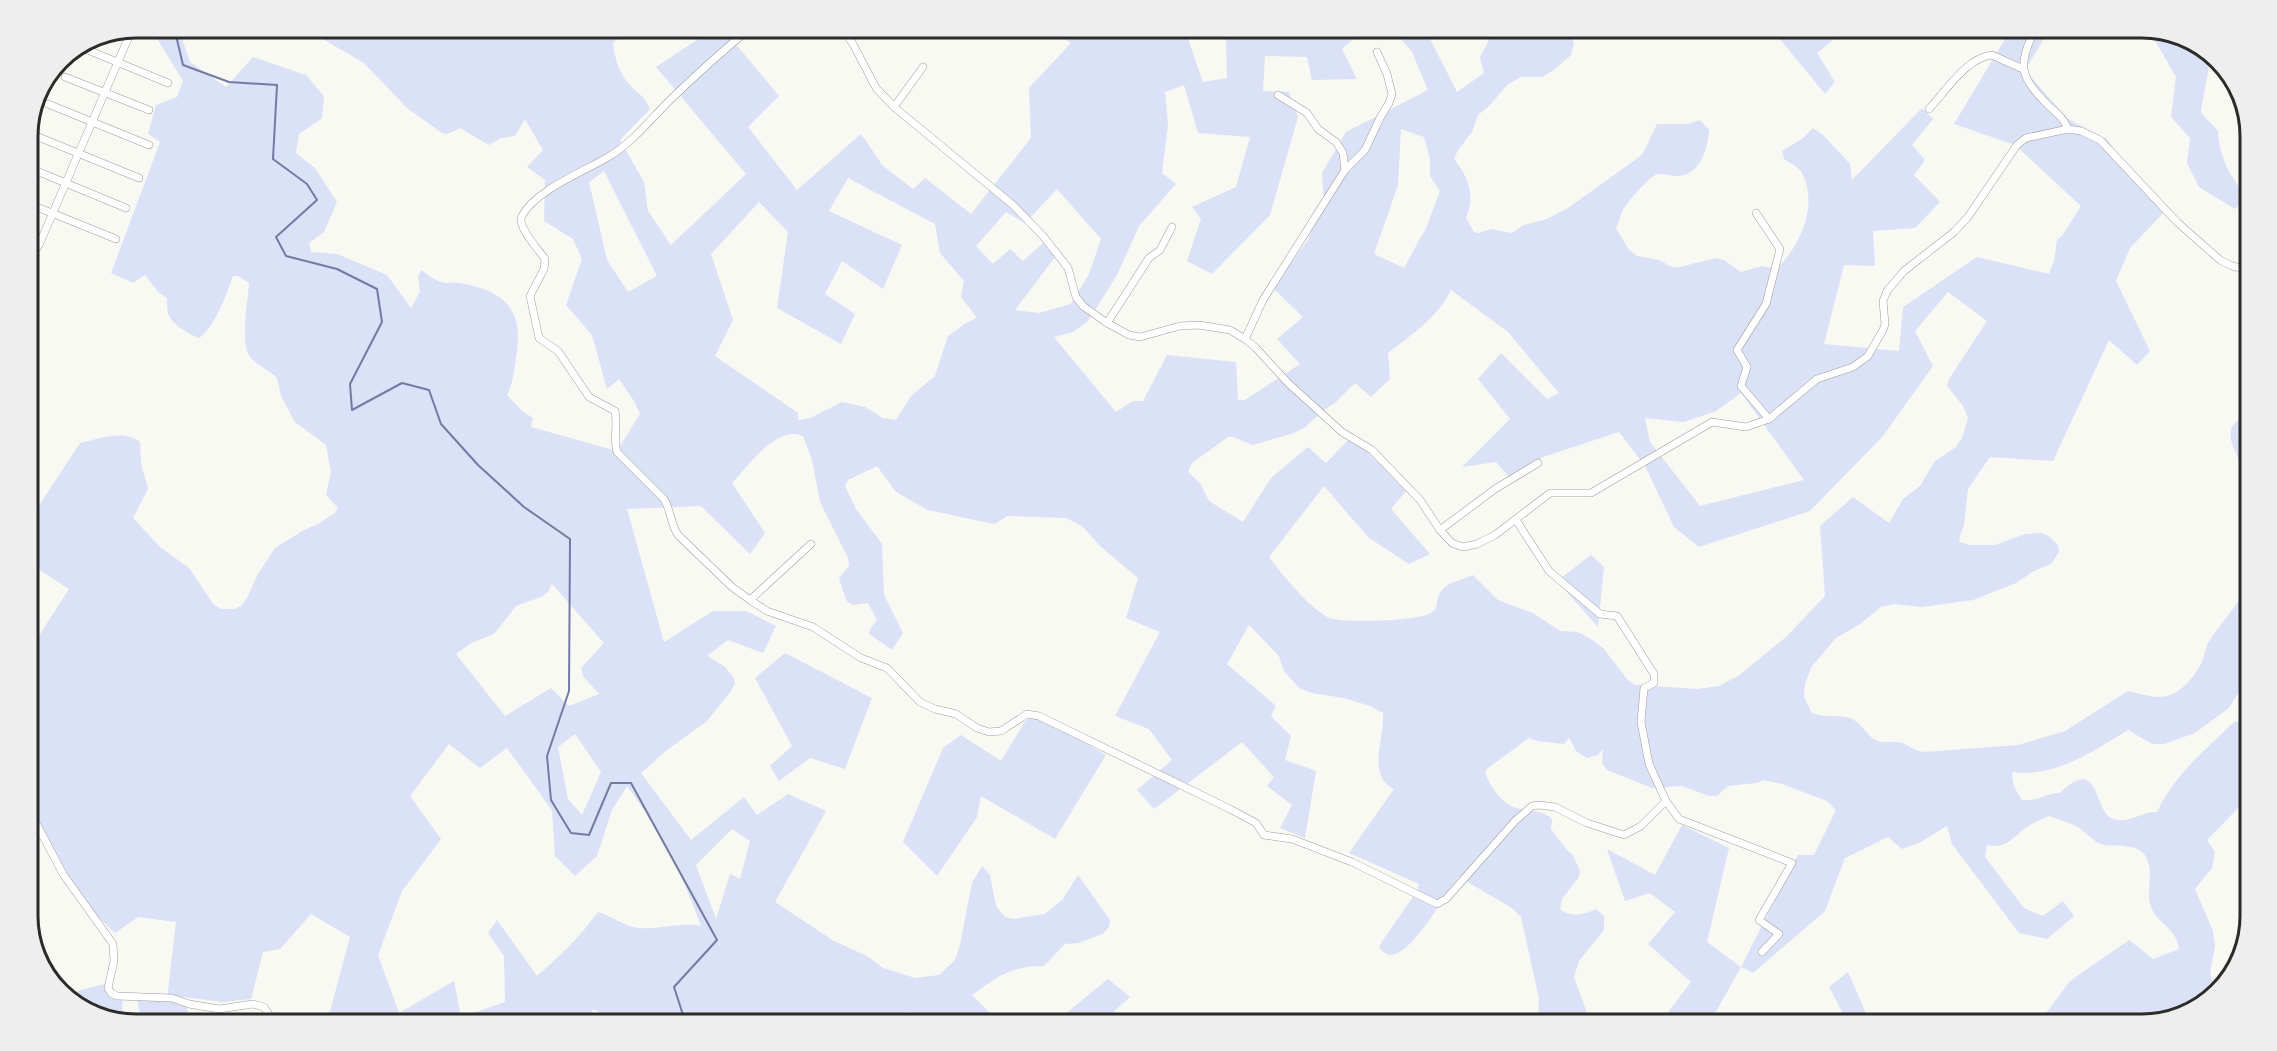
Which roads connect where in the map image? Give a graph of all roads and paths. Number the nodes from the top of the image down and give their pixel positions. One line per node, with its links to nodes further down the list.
1 (128, 38): 7 (street)
2 (739, 38): 42 (street)
3 (849, 38): 15 (street)
4 (2031, 38): 9 (street)
5 (88, 50): 7 (street)
6 (1377, 52): 23 (street)
7 (118, 63): 11 (street); 12 (street)
8 (923, 67): 15 (street)
9 (2023, 69): 16 (street); 19 (street)
10 (65, 76): 12 (street)
11 (168, 83)
12 (105, 93): 17 (street); 18 (street)
13 (1278, 95): 23 (street)
14 (48, 104): 18 (street)
15 (894, 107): 35 (street)
16 (1929, 110)
17 (149, 111)
18 (92, 122): 21 (street); 22 (street)
19 (2068, 129): 34 (street); 37 (street)
20 (38, 137): 22 (street)
21 (149, 145)
22 (79, 153): 25 (street); 26 (street)
23 (1345, 170): 36 (street)
24 (38, 172): 26 (street)
25 (139, 178)
26 (66, 183): 28 (street); 29 (street)
27 (38, 207): 29 (street)
28 (126, 208)
29 (53, 213): 32 (street); 33 (street)
30 (1756, 213): 37 (street)
31 (1172, 227): 35 (street)
32 (116, 239)
33 (38, 246)
34 (2239, 268)
35 (1107, 323): 36 (street)
36 (1245, 339): 40 (street)
37 (1769, 418): 39 (street)
38 (1538, 463): 40 (street)
39 (1516, 520): 40 (street); 43 (street)
40 (1440, 530)
41 (811, 544): 42 (street)
42 (750, 600): 43 (street)
43 (1666, 801): 45 (street)
44 (38, 827): 46 (street)
45 (1762, 952)
46 (268, 1013)

